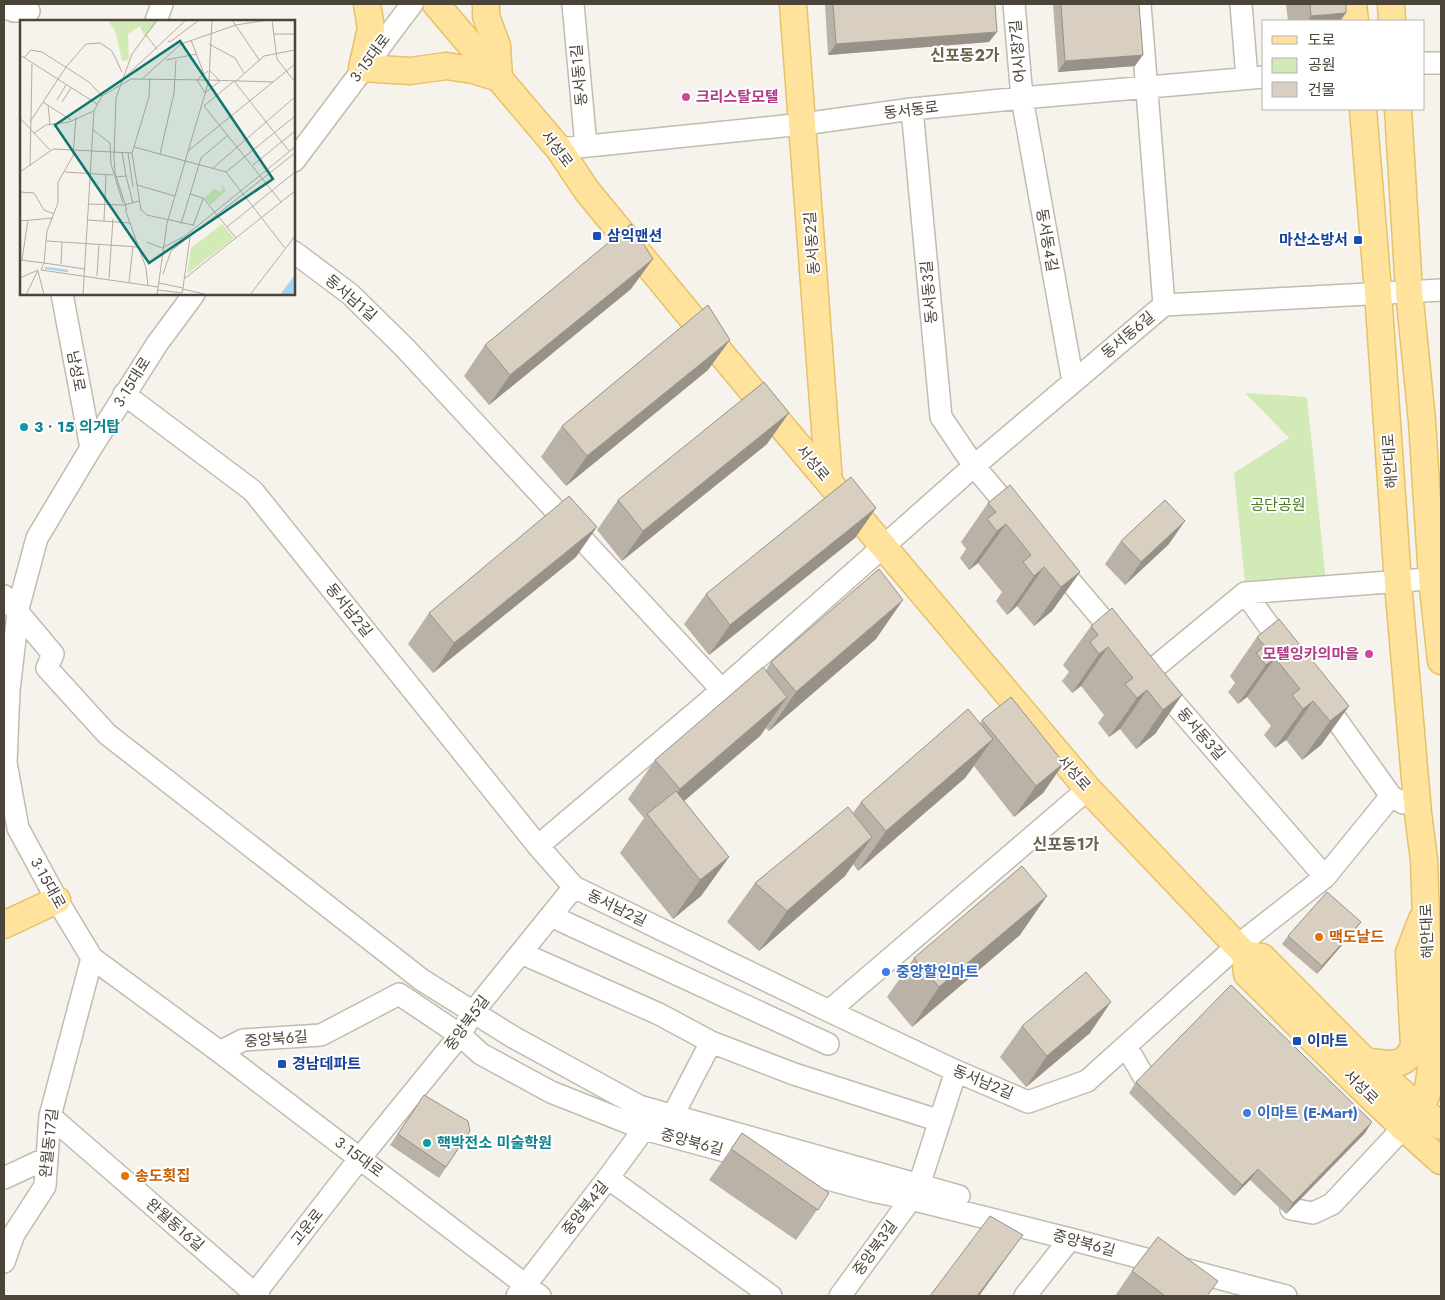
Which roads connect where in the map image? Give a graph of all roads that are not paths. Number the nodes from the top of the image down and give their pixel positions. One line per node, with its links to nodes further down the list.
1 (162, 4): 15 (street)
2 (367, 4): 20 (main road)
3 (412, 4): 20 (street, 3·15대로)
4 (436, 4): 21 (main road, 서성로)
5 (486, 4): 21 (main road)
6 (572, 4): 29 (street, 동서동1길)
7 (793, 4): 28 (main road, 동서동2길)
8 (1014, 4): 24 (street, 어시장7길)
9 (1140, 4): 23 (street)
10 (1241, 4): 22 (street)
11 (1353, 4): 16 (main road)
12 (1391, 4): 17 (main road)
13 (4, 7): 14 (street)
14 (30, 12)
15 (156, 20)
16 (1355, 20)
17 (1392, 20)
18 (1425, 63): 19 (street)
19 (1441, 63)
20 (362, 68): 21 (main road); 31 (street, 3·15대로)
21 (498, 78): 30 (main road, 서성로)
22 (1256, 78): 23 (street, 동서동로)
23 (1147, 88): 24 (street, 동서동로); 38 (street)
24 (1022, 98): 25 (street, 동서동로); 39 (street, 동서동4길)
25 (912, 110): 28 (street, 동서동로); 42 (street, 동서동3길)
26 (1363, 110): 35 (main road, 해안대로)
27 (1398, 110): 34 (main road)
28 (803, 124): 29 (street, 동서동로); 43 (main road, 동서동2길)
29 (586, 146): 30 (street, 동서동로)
30 (559, 149): 43 (main road, 서성로)
31 (295, 160)
32 (295, 253): 52 (street, 동서남1길)
33 (1441, 290): 34 (street, 동서동6길)
34 (1409, 291): 35 (street, 동서동6길); 45 (main road)
35 (1378, 292): 38 (street, 동서동6길); 46 (main road, 해안대로)
36 (62, 295): 41 (street, 남성로)
37 (193, 295): 40 (street, 3·15대로)
38 (1164, 305): 39 (street, 동서동6길)
39 (1073, 382): 42 (street, 동서동6길)
40 (124, 394): 41 (street, 3·15대로); 57 (street, 동서남2길)
41 (91, 448): 49 (street, 3·15대로)
42 (974, 466): 44 (street, 동서동6길); 51 (street, 동서동3길)
43 (829, 482): 44 (main road, 서성로)
44 (883, 547): 52 (street, 동서동6길); 53 (main road, 서성로)
45 (1437, 579): 46 (street); 50 (main road)
46 (1398, 583): 48 (street); 55 (main road, 해안대로)
47 (4, 586): 49 (street)
48 (1245, 593): 51 (street); 54 (street)
49 (14, 605): 56 (street, 3·15대로); 68 (street)
50 (1441, 661)
51 (1148, 673): 58 (street, 동서동3길)
52 (722, 690): 57 (street, 동서동6길)
53 (1088, 789): 64 (main road, 서성로); 67 (street)
54 (1391, 796): 55 (street); 58 (street)
55 (1418, 813): 61 (main road, 해안대로)
56 (11, 829): 60 (street, 3·15대로)
57 (538, 846): 59 (street, 동서남2길)
58 (1325, 877): 64 (street)
59 (574, 887): 62 (street, 중앙북5길); 67 (street, 동서남2길)
60 (57, 900): 63 (main road); 66 (street, 3·15대로)
61 (1426, 906): 74 (main road); 77 (main road, 해안대로)
62 (551, 916): 65 (street, 중앙북5길); 71 (street)
63 (4, 924)
64 (1241, 950): 72 (street, 동서남2길); 74 (main road, 서성로); 82 (main road, 서성로)
65 (521, 953): 68 (street, 중앙북5길); 70 (street)
66 (92, 958): 73 (street, 3·15대로); 79 (street, 완월동17길)
67 (829, 1011): 75 (street, 동서남2길)
68 (473, 1012): 69 (street, 중앙북5길); 78 (street)
69 (460, 1036): 73 (street, 중앙북6길); 83 (street, 중앙북6길); 86 (street, 중앙북5길)
70 (712, 1042): 78 (street); 80 (street)
71 (828, 1044)
72 (1126, 1046): 75 (street, 동서남2길); 76 (street)
73 (220, 1052): 86 (street, 3·15대로)
74 (1365, 1061): 77 (main road, 서성로)
75 (956, 1071): 80 (street, 중앙북3길)
76 (1144, 1077)
77 (1421, 1109): 81 (main road); 82 (main road, 해안대로)
78 (673, 1115): 89 (street)
79 (50, 1116): 85 (street, 완월동17길); 95 (street, 완월동16길)
80 (940, 1121): 89 (street, 중앙북3길)
81 (1441, 1126)
82 (1403, 1128): 84 (main road, 서성로); 91 (street)
83 (644, 1129): 88 (street, 중앙북4길); 89 (street, 중앙북6길)
84 (1436, 1147)
85 (48, 1158): 87 (street); 93 (street, 완월동17길)
86 (360, 1158): 94 (street, 3·15대로); 95 (street, 고운로)
87 (4, 1178)
88 (608, 1178): 94 (street, 중앙북4길); 96 (street)
89 (914, 1192): 90 (street); 92 (street, 중앙북6길); 97 (street, 중앙북3길)
90 (959, 1196)
91 (1291, 1209)
92 (1070, 1239): 98 (street); 99 (street, 중앙북6길)
93 (4, 1262)
94 (527, 1293)
95 (256, 1296)
96 (771, 1296)
97 (840, 1296)
98 (1026, 1296)
99 (1284, 1296)

